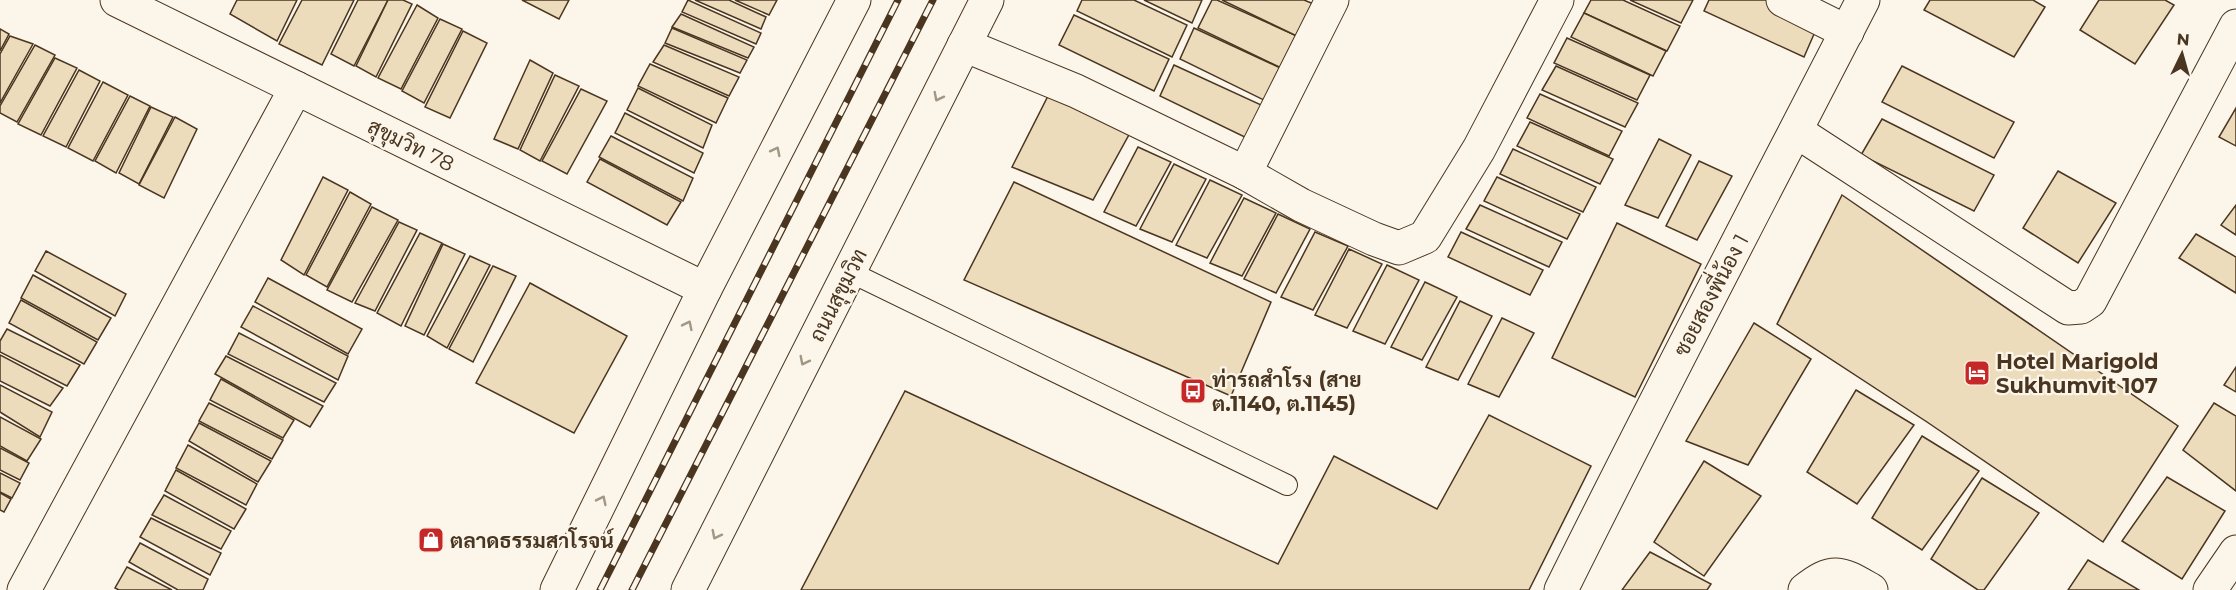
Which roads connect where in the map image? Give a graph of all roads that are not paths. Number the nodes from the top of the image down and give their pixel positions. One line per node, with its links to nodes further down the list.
1 (117, 0): 11 (main road, สุขุมวิท 78)
2 (854, 0): 15 (main road, one-way to 2)
3 (987, 0): 10 (main road, ถนนสุขุมวิท)
4 (1332, 0): 13 (main road)
5 (1557, 0): 13 (main road)
6 (1783, 0): 9 (main road)
7 (1863, 0): 9 (main road, ซอยสองพี่น้อง 1)
8 (2236, 26): 12 (main road)
9 (1846, 32): 12 (main road, ซอยสองพี่น้อง 1)
10 (964, 45): 13 (main road); 14 (main road, ถนนสุขุมวิท, one-way to 14)
11 (296, 88): 15 (main road, สุขุมวิท 78); 18 (main road)
12 (1796, 131): 21 (main road, ซอยสองพี่น้อง 1)
13 (1245, 174)
14 (850, 272): 16 (lane); 20 (main road, ถนนสุขุมวิท, one-way to 20)
15 (705, 290): 19 (main road, one-way to 15)
16 (1287, 485)
17 (2236, 552): 24 (main road)
18 (24, 590)
19 (557, 590)
20 (688, 590)
21 (1561, 590)
22 (1804, 590): 23 (main road)
23 (1871, 590)
24 (2210, 590)

